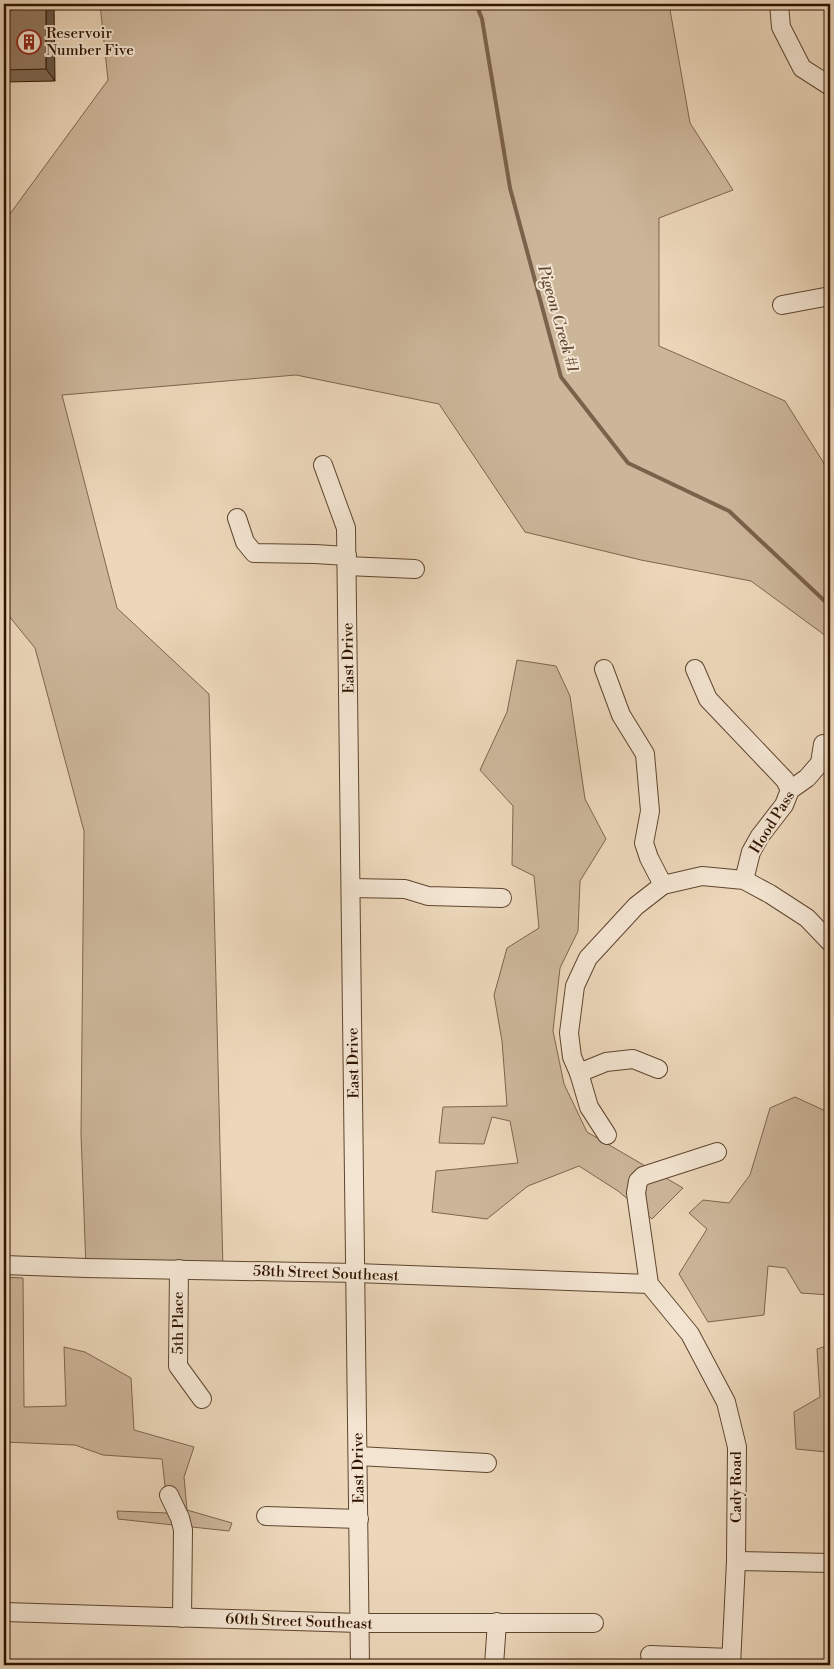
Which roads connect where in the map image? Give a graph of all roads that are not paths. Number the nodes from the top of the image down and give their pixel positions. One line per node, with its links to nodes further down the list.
1 (779, 4): 2 (street)
2 (830, 86)
3 (830, 296): 4 (street)
4 (782, 304)
5 (323, 465): 7 (street, East Drive)
6 (237, 518): 7 (street)
7 (347, 561): 8 (street); 15 (street, East Drive)
8 (415, 569)
9 (604, 669): 14 (street)
10 (695, 669): 12 (street)
11 (823, 744): 12 (street, Hood Pass)
12 (790, 790): 13 (street, Hood Pass)
13 (744, 880): 14 (street); 17 (street)
14 (663, 885): 19 (street)
15 (351, 888): 16 (street); 24 (street, East Drive)
16 (502, 898)
17 (829, 937)
18 (658, 1069): 19 (street)
19 (579, 1073): 20 (street)
20 (607, 1135)
21 (717, 1152): 25 (street)
22 (4, 1265): 23 (street, 58th Street Southeast)
23 (179, 1269): 24 (street, 58th Street Southeast); 26 (street, 5th Place)
24 (356, 1273): 25 (street, 58th Street Southeast); 27 (street, East Drive)
25 (649, 1284): 32 (street, Cady Road)
26 (202, 1400)
27 (358, 1456): 28 (street); 31 (street, East Drive)
28 (487, 1462)
29 (169, 1496): 35 (street)
30 (266, 1516): 31 (street)
31 (359, 1520): 37 (street, East Drive)
32 (736, 1561): 33 (street); 40 (street, Cady Road)
33 (830, 1563)
34 (4, 1612): 35 (street, 60th Street Southeast)
35 (182, 1618): 37 (street, 60th Street Southeast)
36 (497, 1622): 37 (street, 60th Street Southeast); 38 (street, 60th Street Southeast); 42 (street)
37 (360, 1623): 41 (street, East Drive)
38 (594, 1623)
39 (650, 1655): 40 (street)
40 (731, 1662)
41 (360, 1665)
42 (494, 1665)

